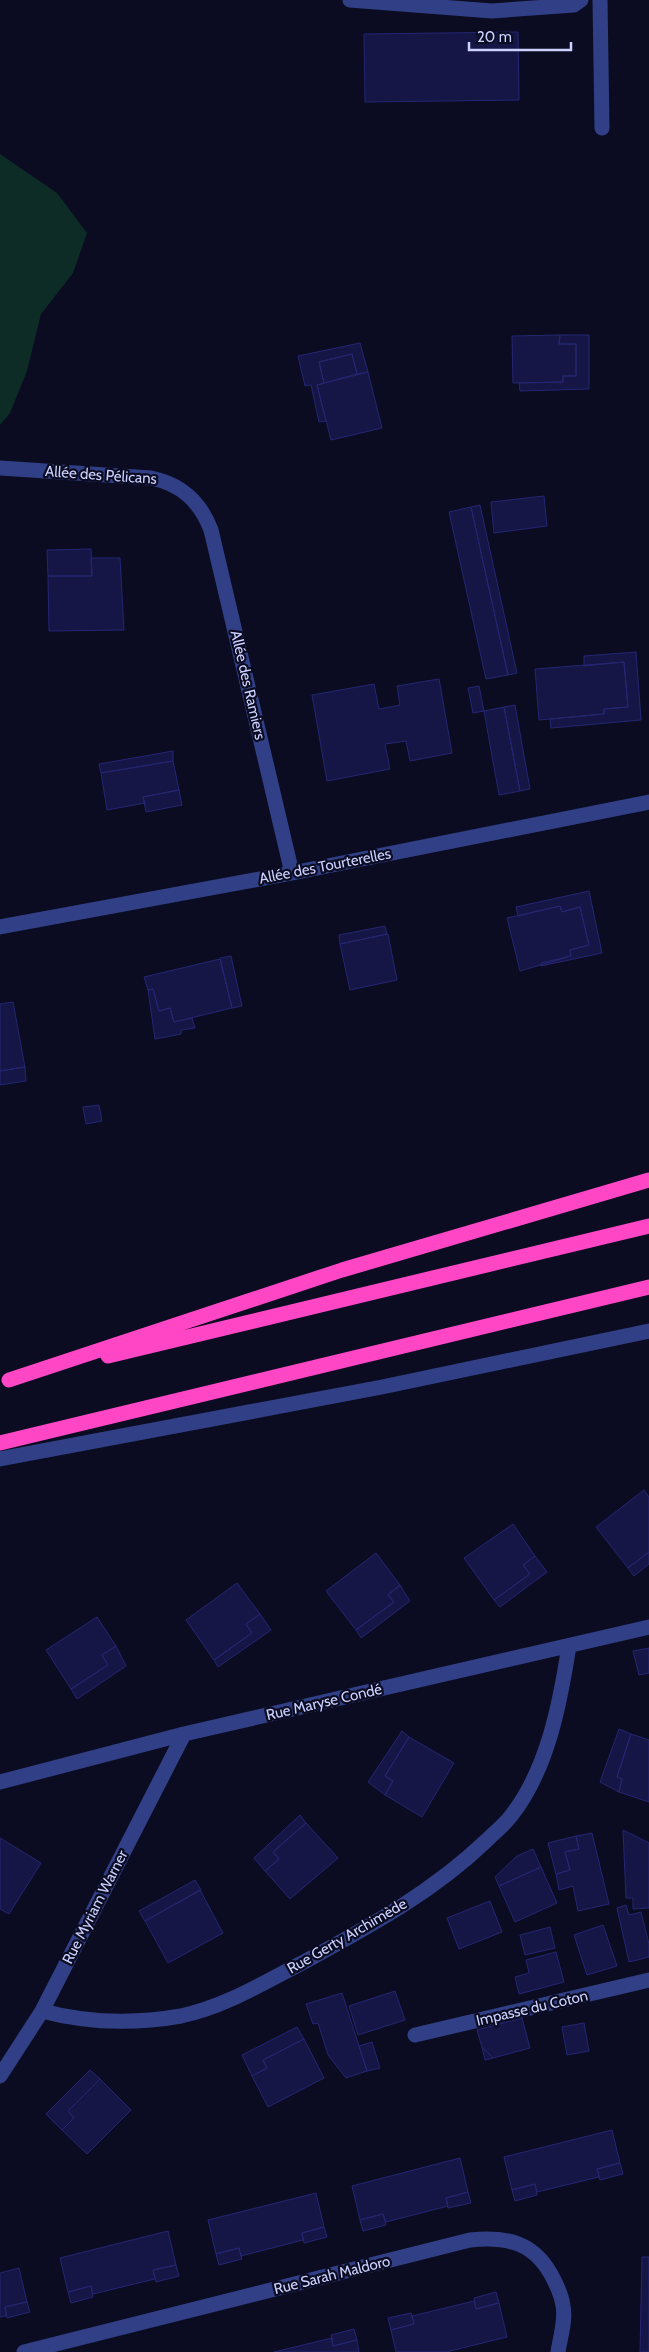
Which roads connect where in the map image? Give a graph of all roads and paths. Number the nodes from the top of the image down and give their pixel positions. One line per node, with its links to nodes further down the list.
1 (350, 0): 2 (street)
2 (581, 0)
3 (600, 0): 4 (street)
4 (602, 128)
5 (0, 468): 6 (street, Allée des Pélicans)
6 (195, 500): 8 (street, Allée des Ramiers)
7 (649, 802): 8 (street, Allée des Tourterelles)
8 (292, 873): 9 (street, Allée des Tourterelles)
9 (0, 927)
10 (649, 1180): 14 (highway)
11 (649, 1226): 14 (highway)
12 (649, 1287): 15 (highway)
13 (649, 1331): 16 (street)
14 (4, 1381)
15 (0, 1443)
16 (0, 1459)
17 (649, 1627): 18 (street, Rue Maryse Condé)
18 (569, 1646): 19 (street, Rue Maryse Condé); 22 (street, Rue Gerty Archimède)
19 (184, 1734): 20 (street, Rue Maryse Condé); 22 (street, Rue Myriam Warner)
20 (0, 1782)
21 (649, 1980): 23 (street, Impasse du Coton)
22 (42, 2011): 24 (street, Rue Myriam Warner)
23 (415, 2035)
24 (0, 2076)
25 (24, 2352): 26 (street, Rue Sarah Maldoro)
26 (558, 2352)

